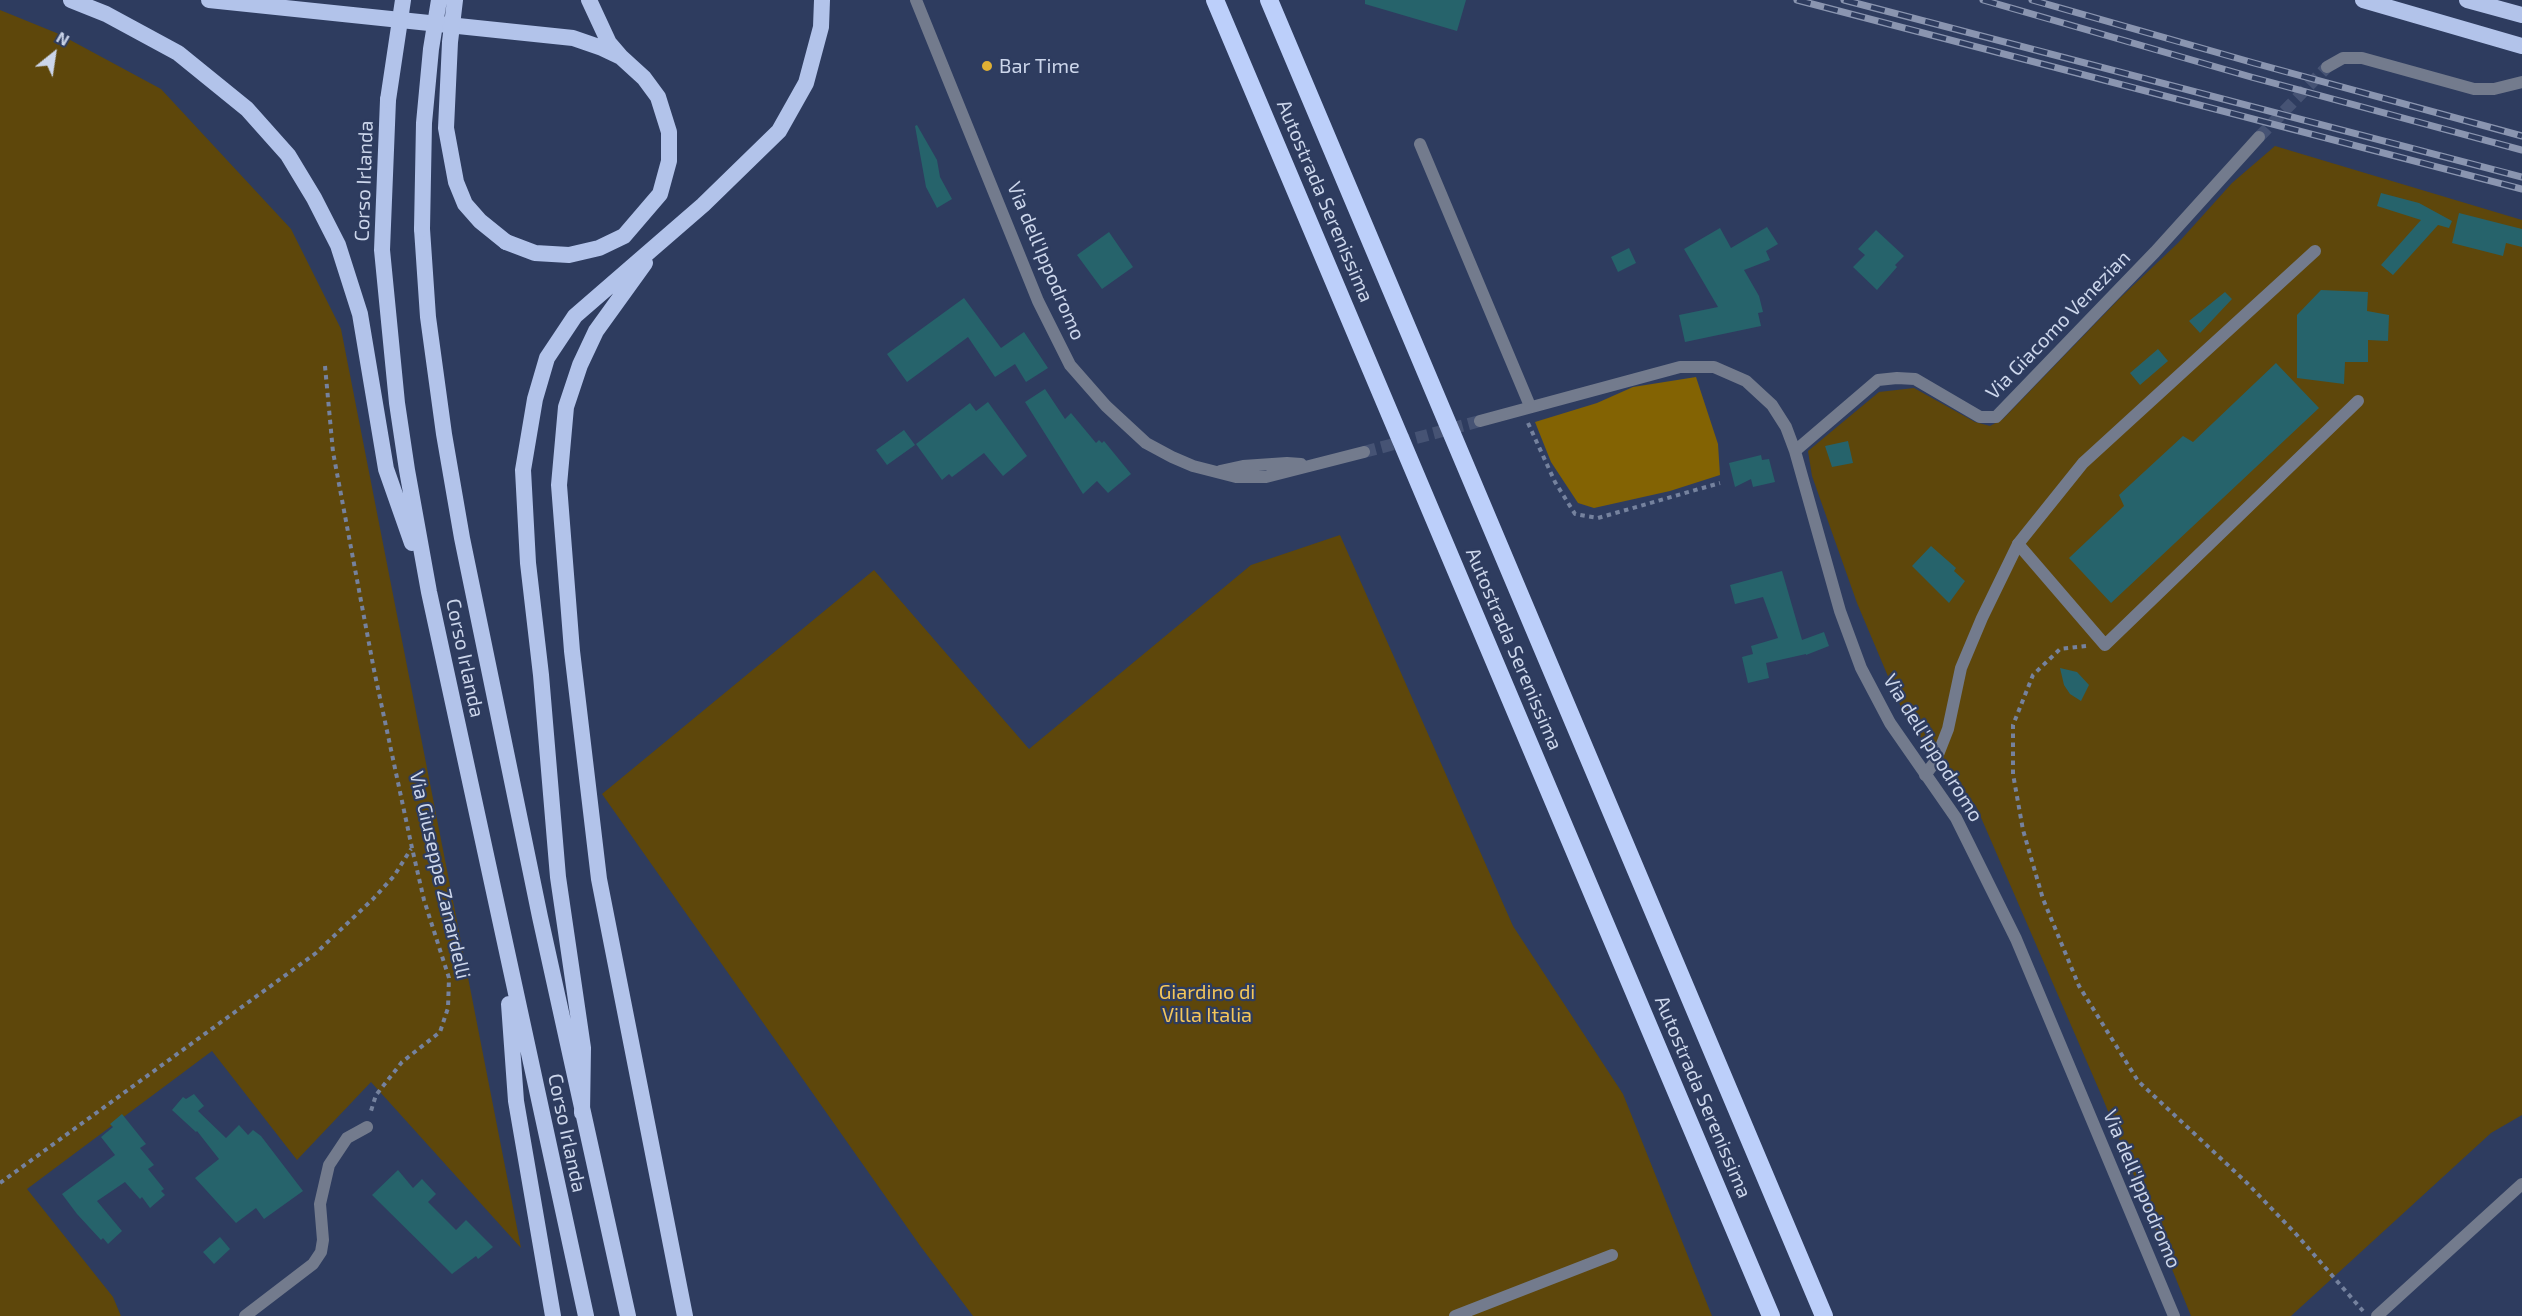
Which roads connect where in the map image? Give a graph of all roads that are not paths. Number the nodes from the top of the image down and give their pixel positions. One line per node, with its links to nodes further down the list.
1 (71, 0): 28 (highway)
2 (208, 0): 15 (highway)
3 (403, 0): 28 (highway, Corso Irlanda, bridge)
4 (439, 0): 31 (highway, Corso Irlanda, bridge)
5 (455, 0): 15 (highway, bridge)
6 (589, 0): 15 (highway)
7 (822, 0): 20 (highway)
8 (916, 0): 26 (street, Via dell'Ippodromo)
9 (1215, 0): 34 (highway, Autostrada Serenissima)
10 (1269, 0): 44 (highway, Autostrada Serenissima)
11 (2363, 0): 14 (highway)
12 (2467, 0): 13 (highway)
13 (2522, 15)
14 (2522, 46)
15 (621, 57)
16 (2327, 67): 17 (street)
17 (2522, 82)
18 (2259, 137): 25 (street, Via Giacomo Venezian)
19 (1420, 144): 23 (street)
20 (662, 241): 31 (highway); 40 (highway)
21 (2315, 251): 27 (street)
22 (2358, 401): 27 (street)
23 (1527, 407): 24 (street, Via dell'Ippodromo); 25 (street, Via dell'Ippodromo)
24 (1480, 421)
25 (1795, 451): 29 (street, Via dell'Ippodromo)
26 (1364, 452)
27 (2018, 544): 29 (street)
28 (429, 592): 30 (highway, Corso Irlanda)
29 (1925, 775): 45 (street, Via dell'Ippodromo)
30 (505, 947): 37 (highway); 38 (highway, Corso Irlanda)
31 (582, 1113): 39 (highway, Corso Irlanda)
32 (367, 1127): 36 (street)
33 (2522, 1184): 46 (street)
34 (1734, 1229): 42 (highway); 43 (highway, Autostrada Serenissima)
35 (1612, 1255): 41 (street)
36 (245, 1316)
37 (553, 1316)
38 (586, 1316)
39 (628, 1316)
40 (685, 1316)
41 (1455, 1316)
42 (1762, 1316)
43 (1771, 1316)
44 (1824, 1316)
45 (2174, 1316)
46 (2377, 1316)

